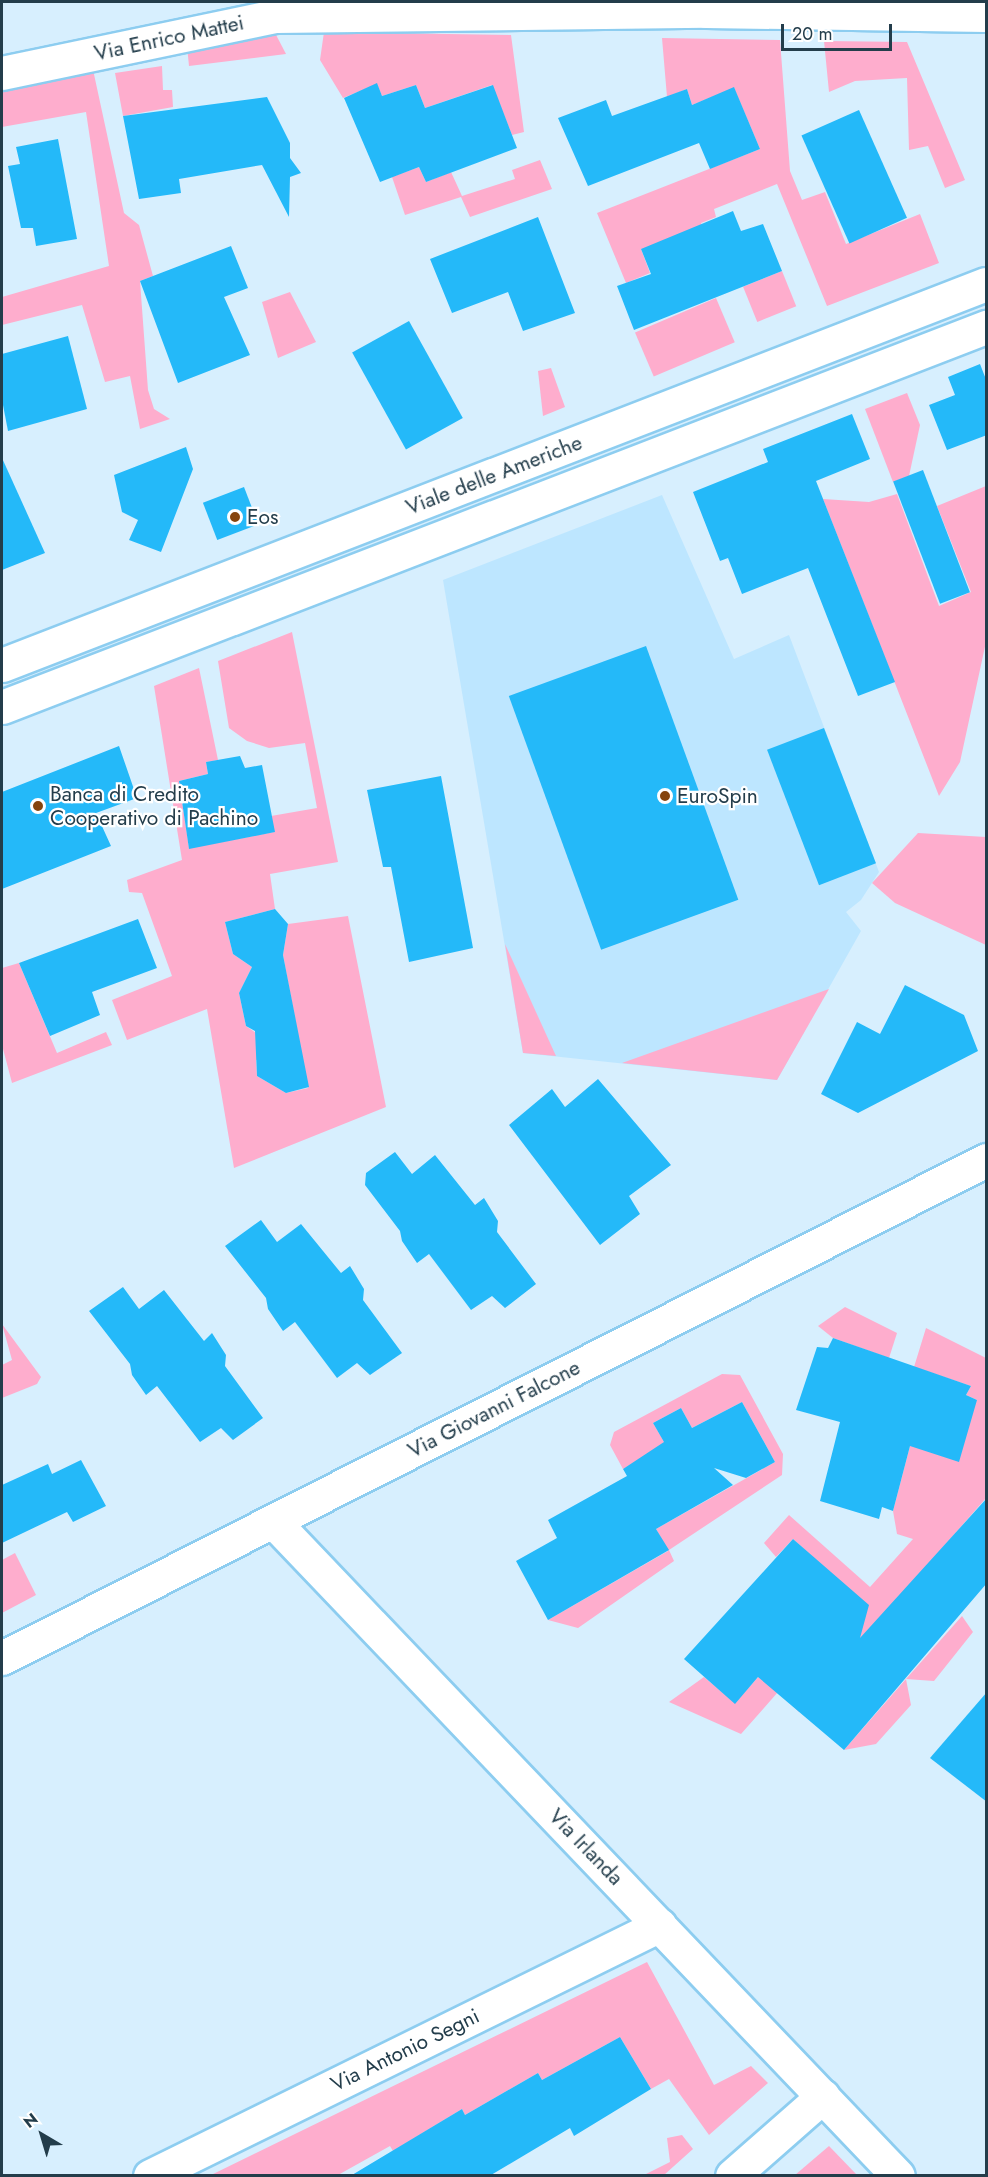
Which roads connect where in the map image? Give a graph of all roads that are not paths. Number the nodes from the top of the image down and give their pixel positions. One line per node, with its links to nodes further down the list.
1 (987, 15): 2 (street, Via Enrico Mattei)
2 (2, 73)
3 (987, 284): 5 (street, Viale delle Americhe)
4 (987, 327): 6 (street, Viale delle Americhe)
5 (2, 665)
6 (2, 707)
7 (987, 1160): 8 (street, Via Giovanni Falcone)
8 (273, 1521): 9 (street, Via Giovanni Falcone); 10 (street, Via Irlanda)
9 (2, 1658)
10 (660, 1924): 11 (street, Via Irlanda); 12 (street, Via Antonio Segni)
11 (823, 2096): 13 (street); 14 (street, Via Irlanda)
12 (150, 2175)
13 (732, 2175)
14 (898, 2175)

